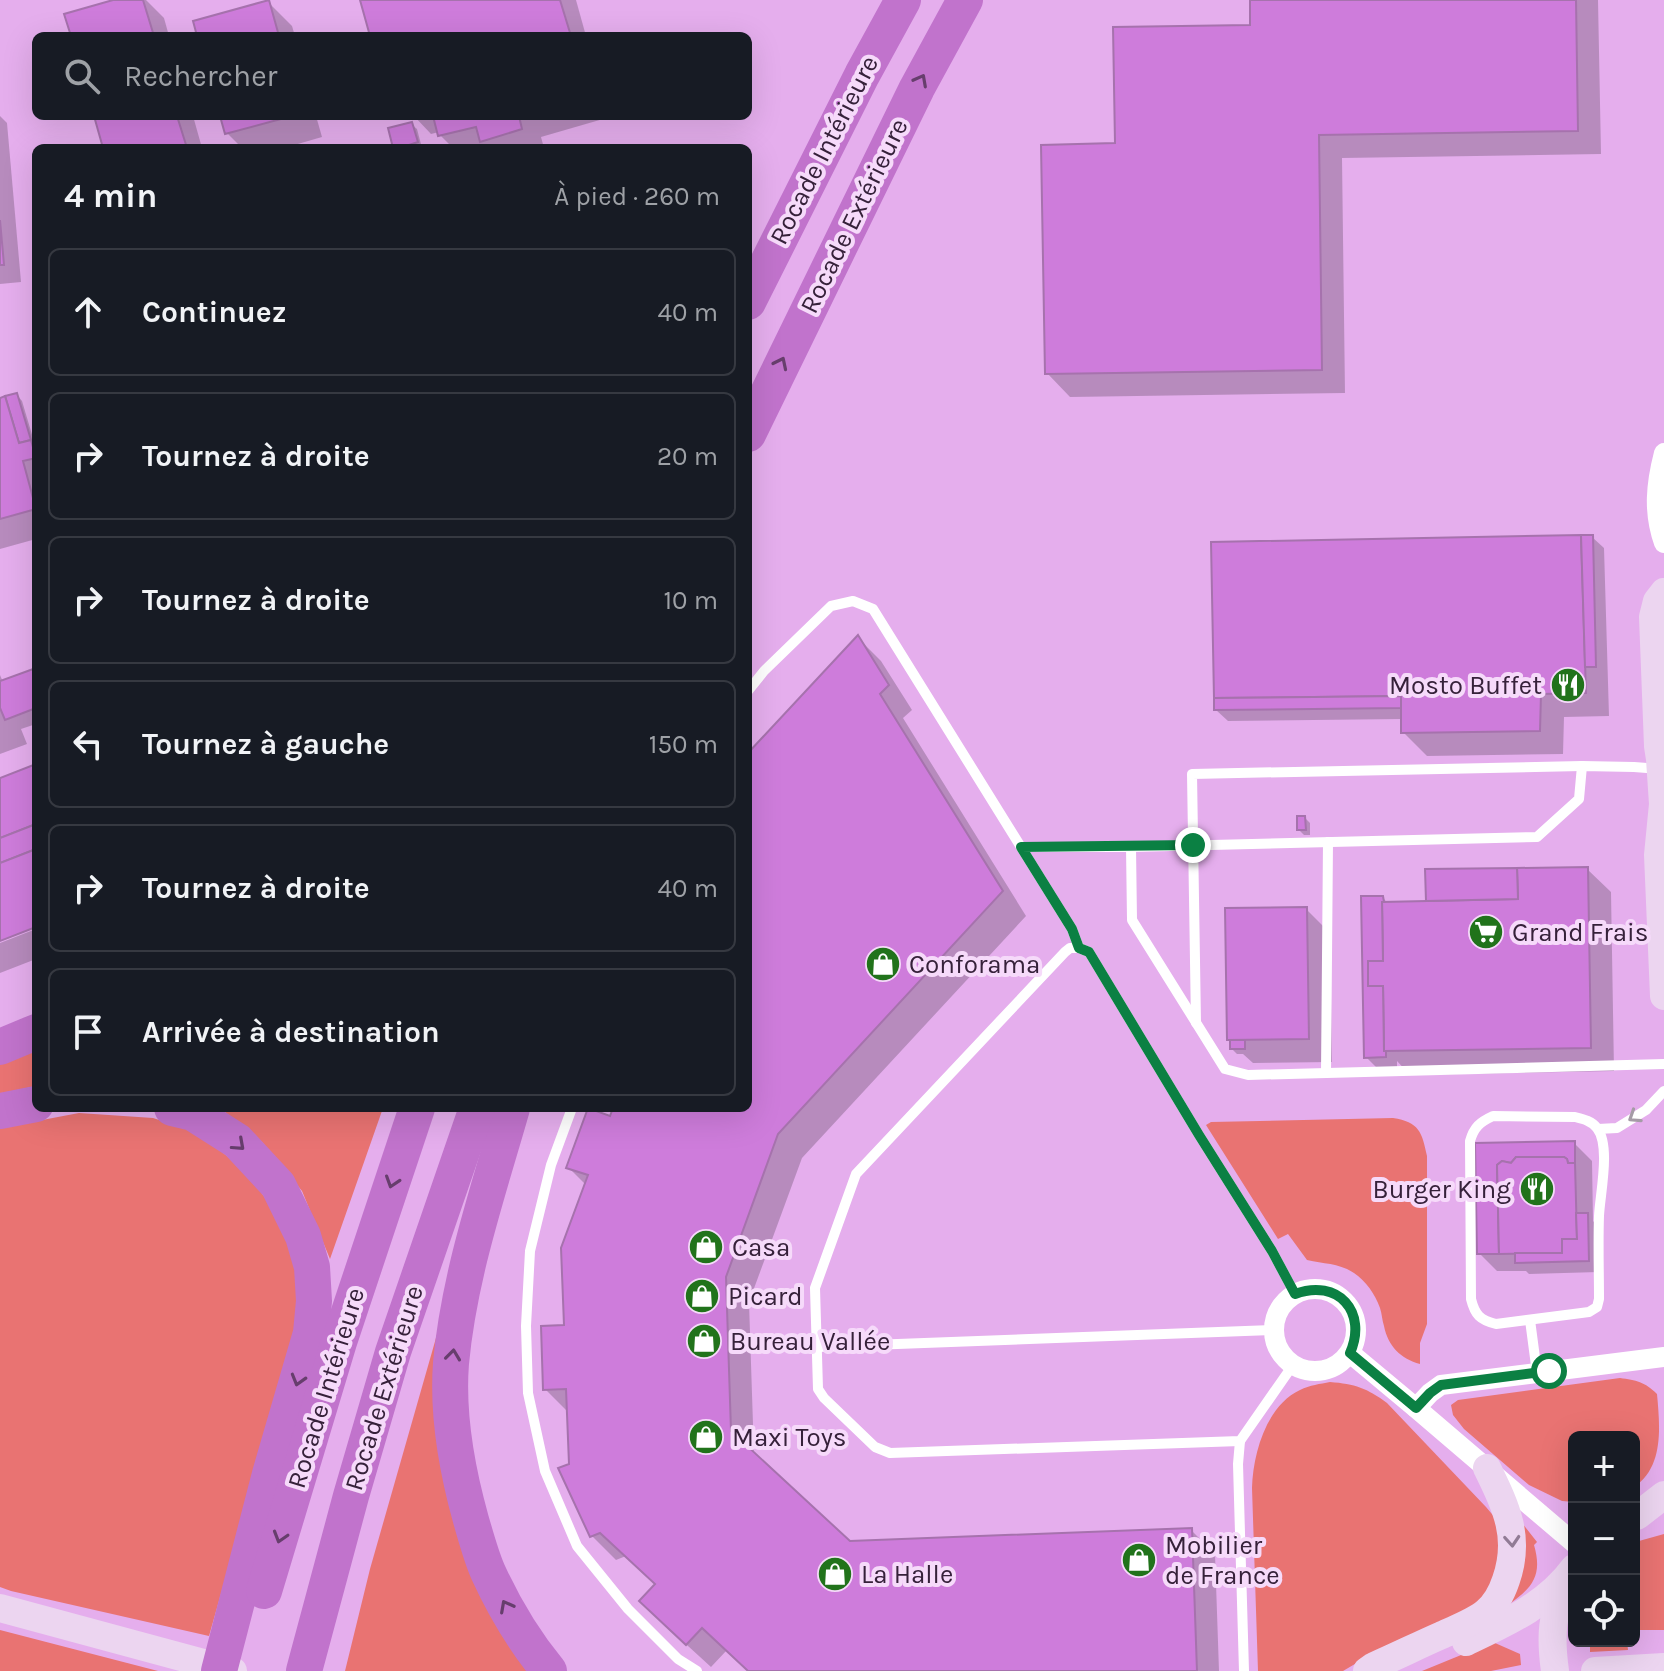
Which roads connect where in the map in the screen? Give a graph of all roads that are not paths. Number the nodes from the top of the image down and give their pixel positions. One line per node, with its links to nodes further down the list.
1 (903, 0): 3 (highway, Rocade Intérieure)
2 (965, 0): 4 (highway, Rocade Extérieure, one-way to 2)
3 (752, 294)
4 (752, 426)
5 (1664, 453): 6 (street)
6 (1664, 543)
7 (1664, 592): 9 (main road)
8 (752, 686): 13 (lane)
9 (1662, 765): 10 (lane); 16 (main road)
10 (1582, 766): 11 (lane); 12 (lane)
11 (1328, 842): 12 (lane); 21 (lane)
12 (1193, 845): 14 (lane); 17 (lane)
13 (1021, 847): 14 (lane); 15 (lane)
14 (1131, 847): 17 (lane)
15 (1079, 948): 31 (lane); 34 (lane)
16 (1664, 996)
17 (1196, 1023): 21 (lane)
18 (32, 1034): 19 (highway)
19 (0, 1047)
20 (1664, 1064): 21 (lane)
21 (1326, 1073)
22 (1664, 1091): 30 (lane, one-way to 30)
23 (32, 1105): 24 (highway)
24 (0, 1111)
25 (189, 1112): 50 (highway, one-way to 50)
26 (416, 1112): 52 (highway, Rocade Intérieure, one-way to 52)
27 (476, 1112): 43 (highway, Rocade Extérieure)
28 (511, 1112): 55 (highway, one-way to 28)
29 (571, 1112): 56 (lane)
30 (1598, 1129): 32 (lane); 32 (lane)
31 (1295, 1294): 33 (street); 35 (street)
32 (1530, 1320): 38 (lane)
33 (1274, 1330): 34 (lane); 37 (street)
34 (817, 1347): 40 (lane)
35 (1350, 1353): 37 (street); 39 (street)
36 (1664, 1357): 38 (street)
37 (1293, 1365): 40 (lane)
38 (1537, 1373): 39 (street)
39 (1416, 1408): 41 (street)
40 (1240, 1441): 57 (lane)
41 (1487, 1468): 45 (street); 58 (main road, one-way to 58)
42 (1664, 1495): 44 (main road)
43 (351, 1496): 53 (highway, Rocade Extérieure); 54 (highway)
44 (1645, 1515)
45 (1568, 1538)
46 (1568, 1575): 59 (main road)
47 (1570, 1575): 60 (main road)
48 (0, 1608): 51 (main road)
49 (1664, 1667): 61 (main road)
50 (219, 1671)
51 (233, 1671)
52 (242, 1671)
53 (304, 1671)
54 (327, 1671)
55 (549, 1671)
56 (697, 1671)
57 (1244, 1671)
58 (1367, 1671)
59 (1403, 1671)
60 (1555, 1671)
61 (1595, 1671)

